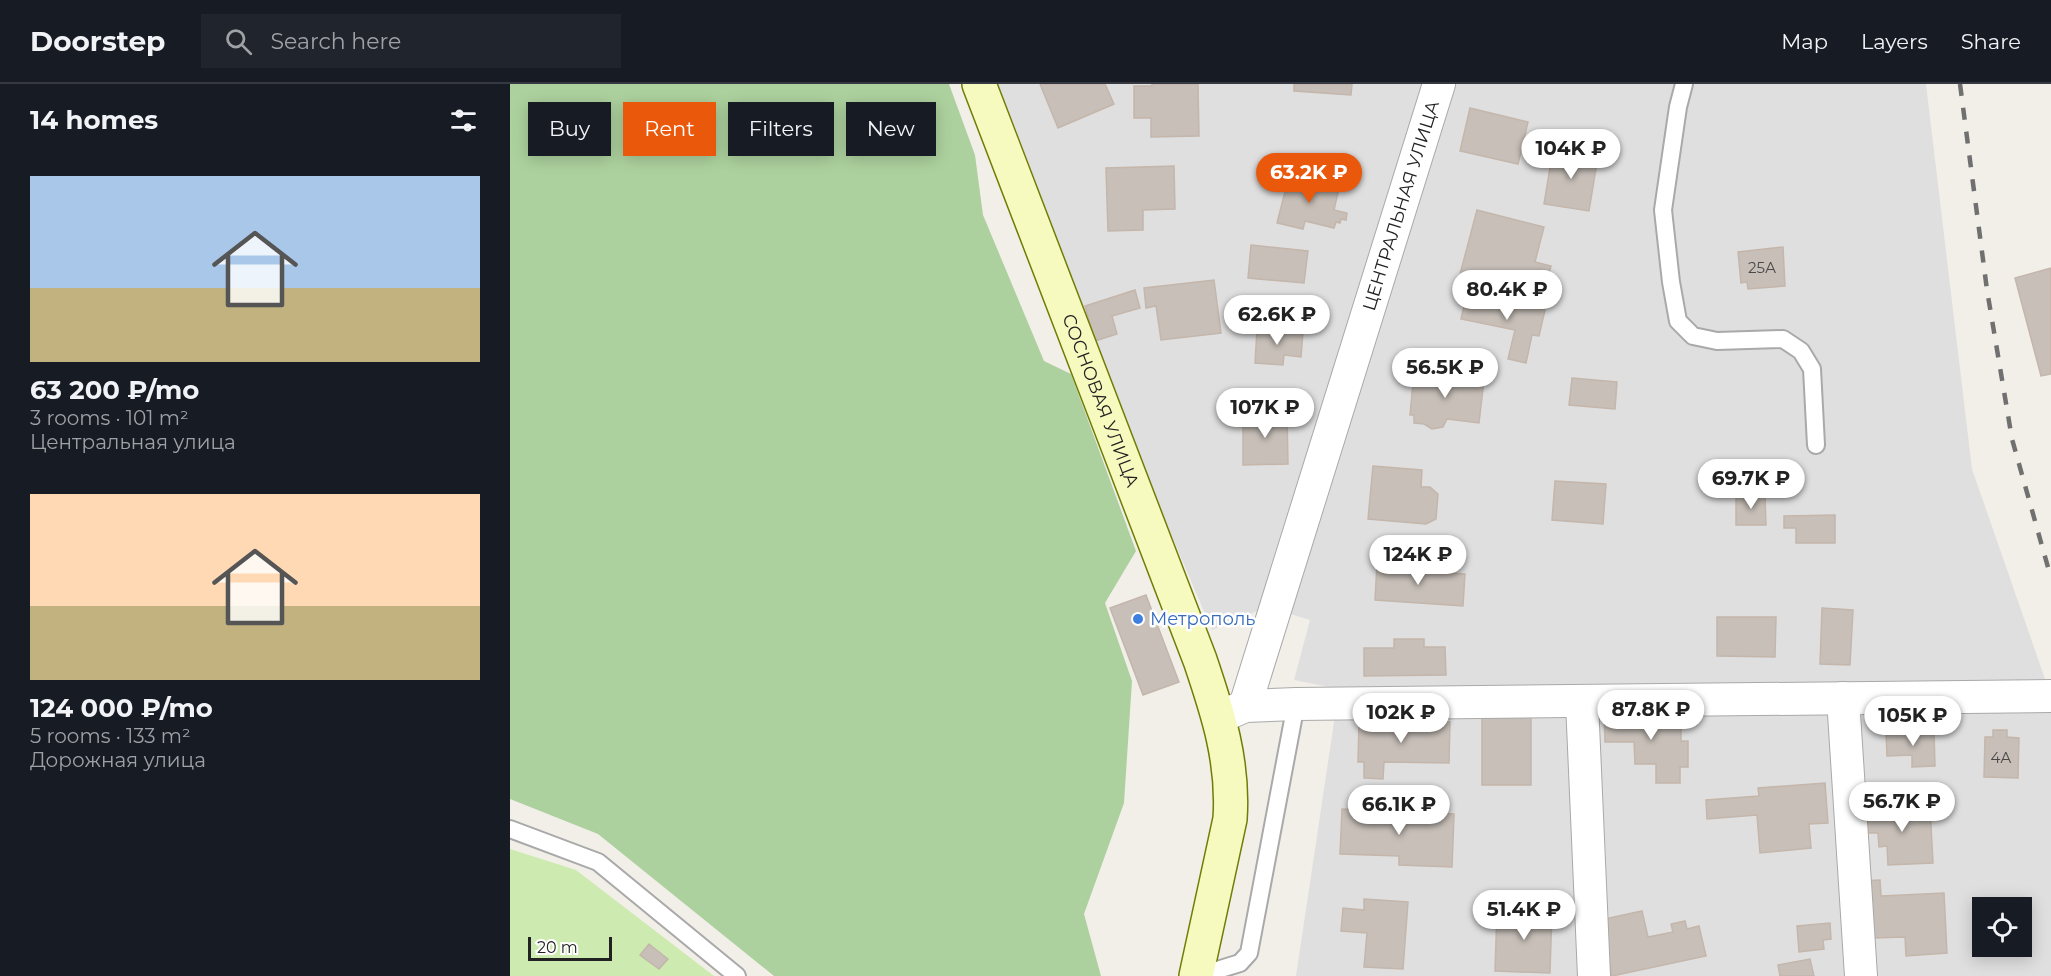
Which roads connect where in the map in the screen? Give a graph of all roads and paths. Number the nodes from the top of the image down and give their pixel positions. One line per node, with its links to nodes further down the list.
1 (979, 84): 9 (street, СОСНОВАЯ УЛИЦА)
2 (1438, 84): 9 (street, ЦЕНТРАЛЬНАЯ УЛИЦА)
3 (1684, 84): 4 (lane)
4 (1816, 445)
5 (2051, 696): 6 (street)
6 (1843, 698): 7 (street); 14 (street)
7 (1582, 702): 8 (street); 13 (street)
8 (1296, 704): 9 (street); 12 (lane)
9 (1232, 712): 12 (street, ЦЕНТРАЛЬНАЯ УЛИЦА)
10 (510, 829): 11 (lane)
11 (737, 976)
12 (1197, 976)
13 (1594, 976)
14 (1861, 976)

